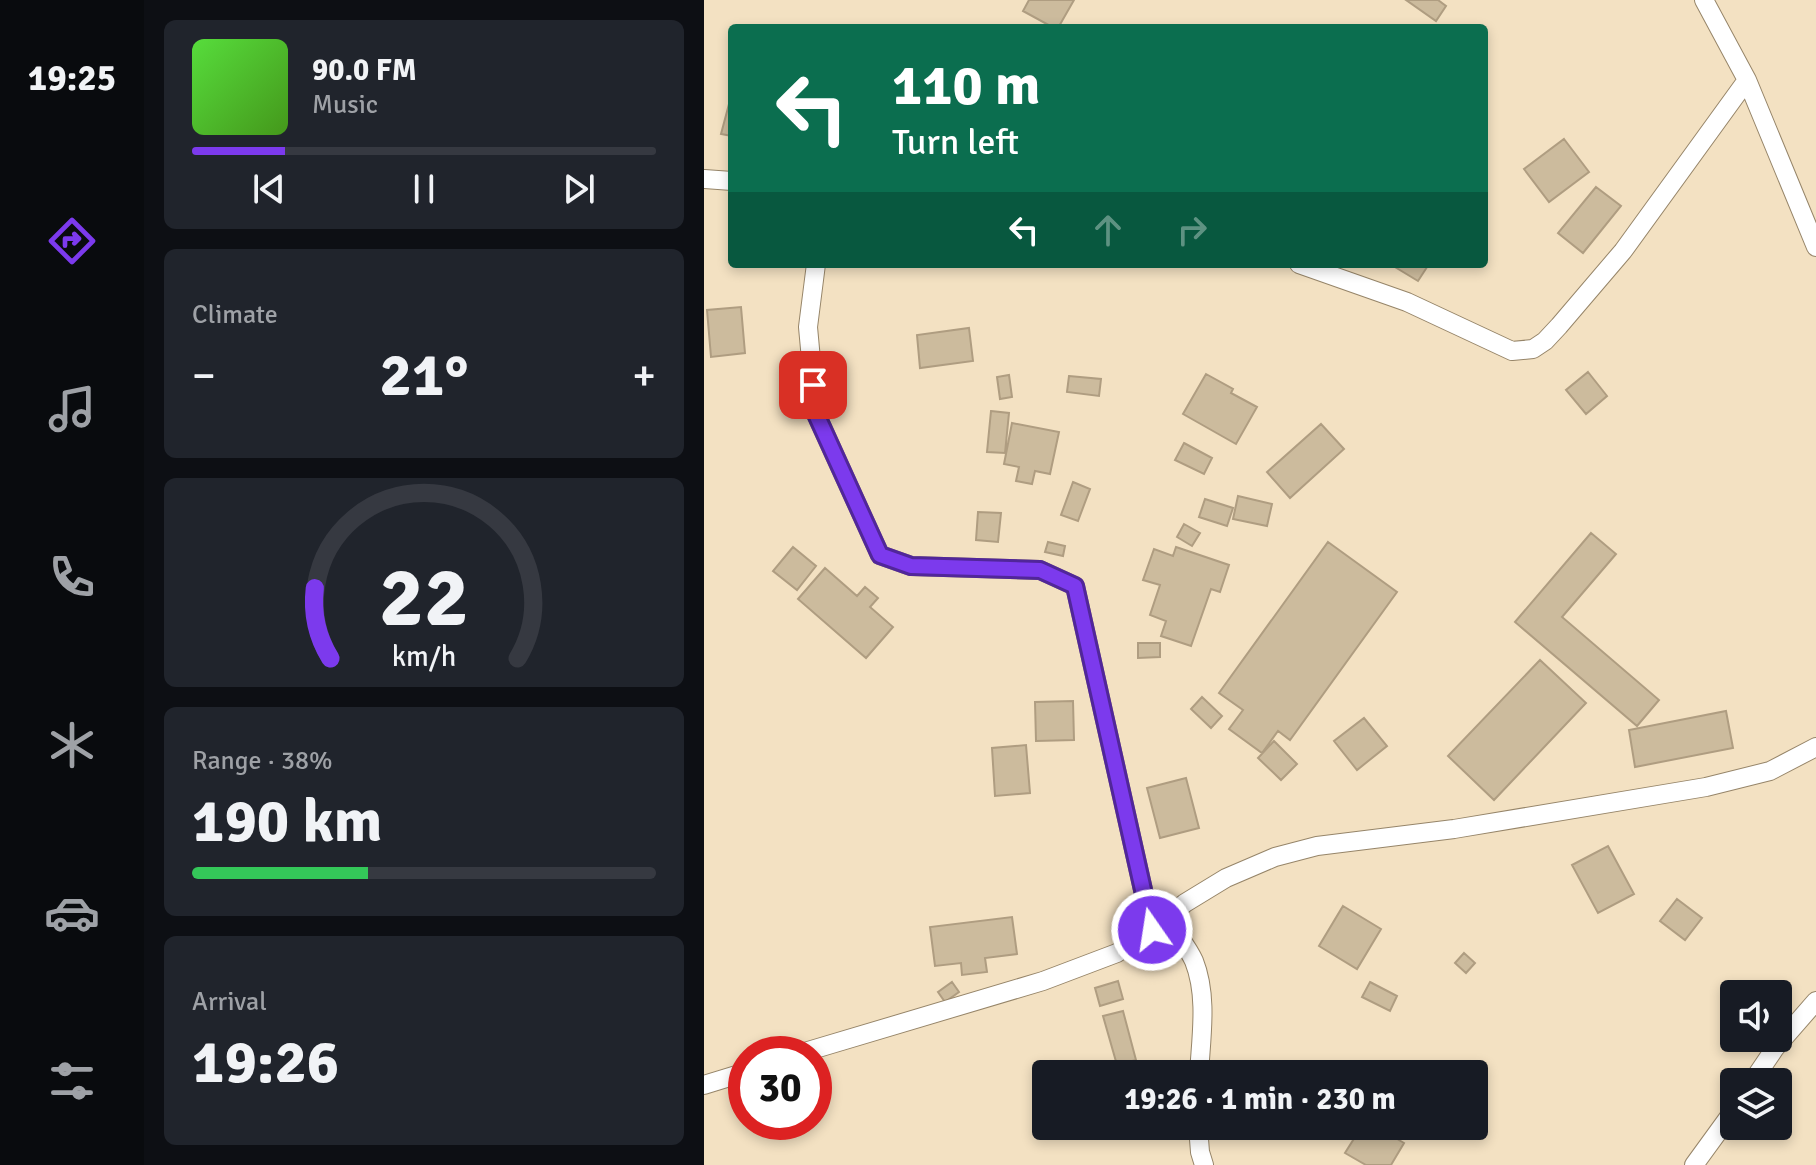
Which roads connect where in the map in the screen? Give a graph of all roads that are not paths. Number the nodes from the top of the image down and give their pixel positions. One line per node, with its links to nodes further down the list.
1 (1704, 0): 2 (street)
2 (1747, 80): 5 (street); 7 (street)
3 (704, 179): 4 (street)
4 (728, 181)
5 (1816, 247)
6 (815, 268): 9 (street)
7 (1310, 268)
8 (1816, 747): 9 (street)
9 (1159, 925): 11 (street); 12 (street)
10 (1816, 1001): 13 (street)
11 (832, 1044)
12 (1200, 1060)
13 (1761, 1068)
14 (728, 1078): 15 (street)
15 (704, 1085)
16 (1720, 1129): 19 (street)
17 (1199, 1140): 18 (street)
18 (1204, 1165)
19 (1694, 1165)

